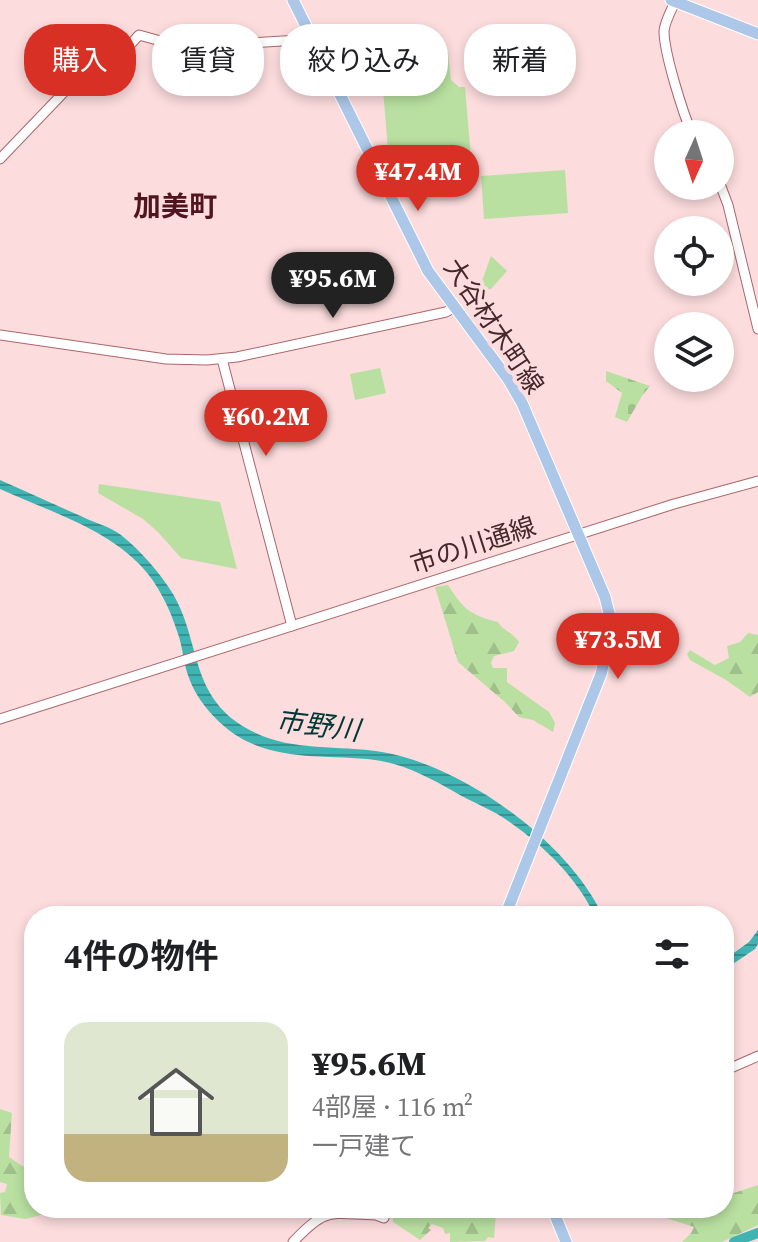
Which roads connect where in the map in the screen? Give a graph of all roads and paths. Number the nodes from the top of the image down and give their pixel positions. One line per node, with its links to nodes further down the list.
1 (293, 0): 3 (main road, 大谷材木町線)
2 (673, 1): 4 (main road); 7 (street)
3 (306, 24)
4 (758, 34)
5 (280, 41): 8 (street)
6 (342, 96): 10 (main road, 大谷材木町線)
7 (686, 120)
8 (0, 159)
9 (726, 200): 11 (street)
10 (453, 308): 13 (street); 15 (main road, 大谷材木町線)
11 (758, 329)
12 (0, 335): 13 (street)
13 (222, 359): 16 (street)
14 (758, 481): 15 (street, 市の川通線)
15 (579, 534): 16 (street, 市の川通線); 18 (main road, 大谷材木町線)
16 (292, 626): 17 (street, 市の川通線)
17 (0, 719)
18 (509, 906)
19 (758, 1056): 20 (street)
20 (734, 1067)
21 (318, 1218): 23 (street)
22 (556, 1218): 24 (main road)
23 (293, 1242)
24 (566, 1242)

